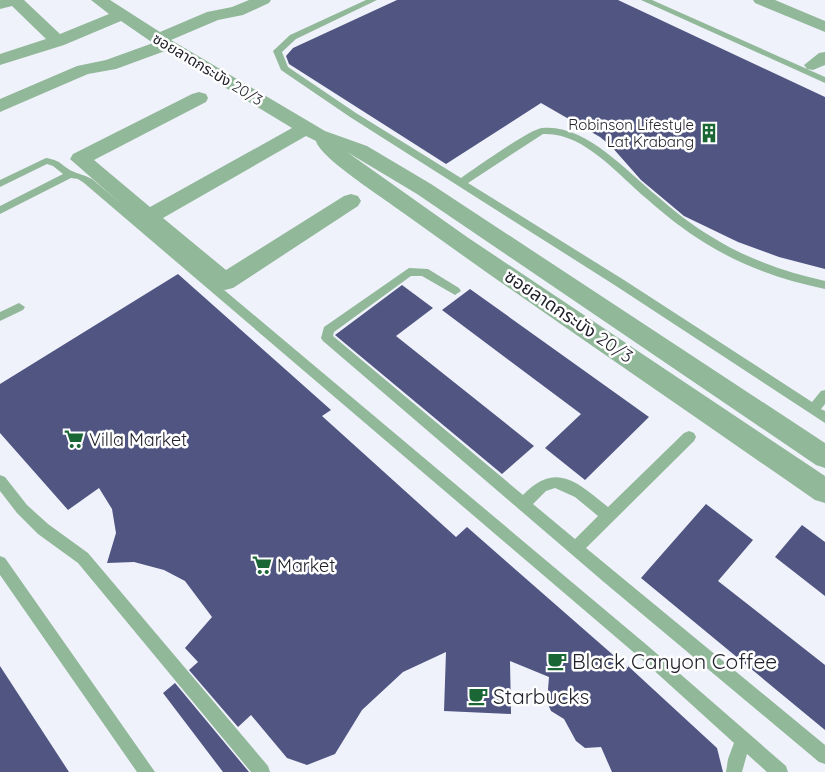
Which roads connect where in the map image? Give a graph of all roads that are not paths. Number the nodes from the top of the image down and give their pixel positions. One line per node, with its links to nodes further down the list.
1 (263, 0): 9 (street)
2 (373, 0): 16 (lane)
3 (645, 0): 11 (lane)
4 (761, 0): 7 (street)
5 (0, 4): 8 (street)
6 (111, 8): 8 (street); 9 (street, ซอยลาดกระบัง 20/3)
7 (825, 27)
8 (54, 38): 10 (street)
9 (162, 41): 13 (street); 14 (street, ซอยลาดกระบัง 20/3)
10 (0, 60)
11 (825, 80)
12 (199, 98): 22 (street)
13 (0, 106)
14 (312, 131): 18 (street, ซอยลาดกระบัง 20/3); 20 (street, ซอยลาดกระบัง 20/3); 22 (street)
15 (70, 175): 17 (lane); 21 (lane); 42 (lane)
16 (462, 182): 25 (lane); 31 (lane)
17 (0, 184)
18 (424, 189): 20 (street); 23 (street, ซอยลาดกระบัง 20/3)
19 (351, 201): 22 (street)
20 (404, 202): 24 (street, ซอยลาดกระบัง 20/3)
21 (0, 210)
22 (149, 217)
23 (481, 227): 24 (street); 30 (street, ซอยลาดกระบัง 20/3)
24 (459, 242): 32 (street, ซอยลาดกระบัง 20/3)
25 (825, 284)
26 (455, 291): 38 (lane)
27 (18, 307): 28 (lane)
28 (0, 317)
29 (825, 395): 31 (lane)
30 (735, 396): 32 (street); 35 (street, ซอยลาดกระบัง 20/3)
31 (812, 410): 33 (lane)
32 (716, 418): 37 (street, ซอยลาดกระบัง 20/3)
33 (825, 418)
34 (689, 437): 39 (lane)
35 (825, 458)
36 (0, 481): 45 (lane)
37 (825, 491)
38 (524, 503): 39 (lane); 40 (lane)
39 (608, 516): 40 (lane)
40 (576, 548): 43 (lane)
41 (0, 563): 44 (lane)
42 (744, 740): 46 (lane); 47 (lane)
43 (825, 756)
44 (147, 772)
45 (262, 772)
46 (734, 772)
47 (780, 772)

